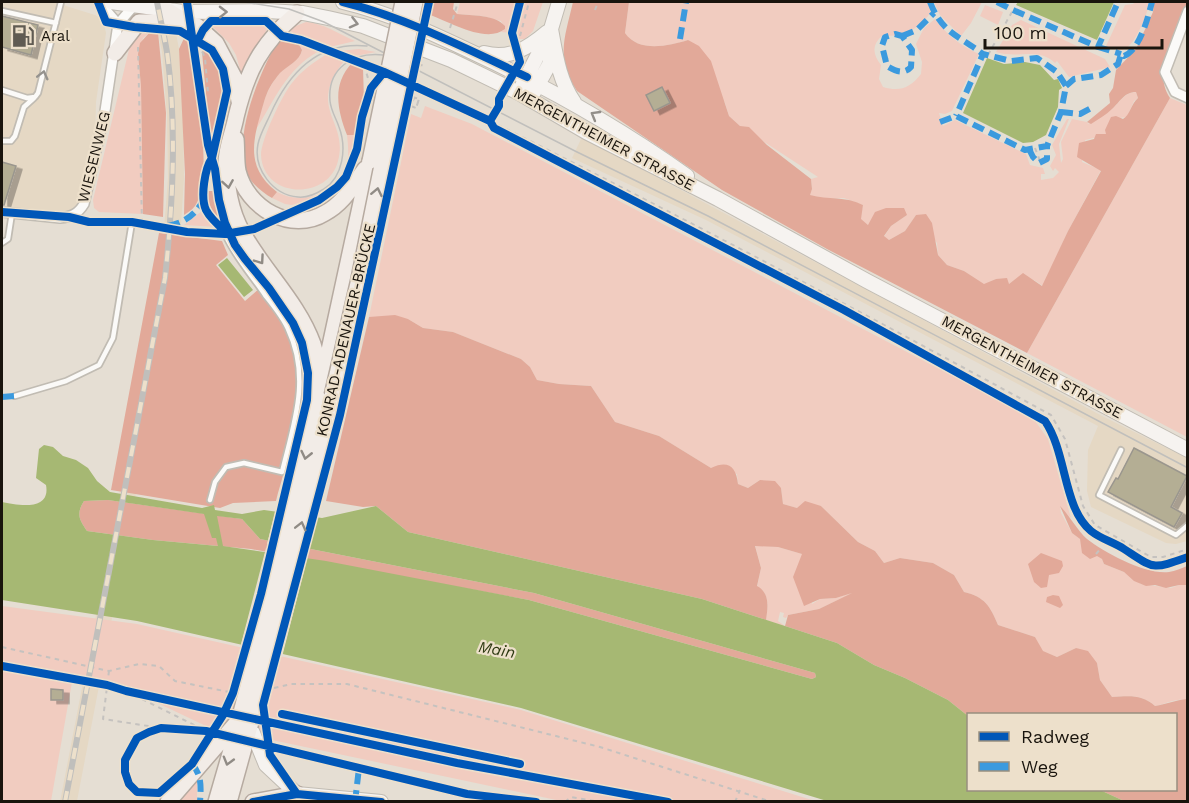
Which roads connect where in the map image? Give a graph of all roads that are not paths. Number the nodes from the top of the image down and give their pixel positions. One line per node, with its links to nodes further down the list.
1 (61, 2): 15 (lane)
2 (99, 2): 16 (street)
3 (111, 2): 9 (main road, MERGENTHEIMER STRASSE)
4 (203, 2): 9 (main road, MERGENTHEIMER STRASSE)
5 (343, 2): 18 (main road, MERGENTHEIMER STRASSE)
6 (403, 2): 29 (main road, bridge)
7 (415, 2): 42 (main road, KONRAD-ADENAUER-BRÜCKE, one-way to 7, bridge)
8 (559, 2): 17 (main road)
9 (140, 6): 10 (main road, MERGENTHEIMER STRASSE); 16 (street)
10 (165, 9): 13 (main road, MERGENTHEIMER STRASSE, one-way to 13); 14 (main road)
11 (2, 11): 15 (lane)
12 (1188, 11): 24 (street)
13 (297, 13): 22 (main road, MERGENTHEIMER STRASSE, one-way to 22); 25 (main road)
14 (186, 22): 19 (main road); 25 (main road)
15 (56, 23): 23 (lane, one-way to 15)
16 (118, 24): 19 (street, WIESENWEG)
17 (551, 29): 18 (main road); 20 (main road); 26 (main road)
18 (466, 49): 20 (main road, MERGENTHEIMER STRASSE)
19 (115, 53): 32 (street, WIESENWEG)
20 (532, 81): 22 (main road); 26 (main road, MERGENTHEIMER STRASSE)
21 (2, 90): 23 (lane)
22 (524, 96): 30 (main road, MERGENTHEIMER STRASSE)
23 (35, 97): 28 (lane)
24 (1188, 98)
25 (239, 101): 27 (main road)
26 (576, 104): 30 (main road, MERGENTHEIMER STRASSE, one-way to 26)
27 (236, 118): 29 (main road); 37 (main road, one-way to 37)
28 (2, 141)
29 (370, 161): 37 (main road)
30 (718, 199): 39 (main road, MERGENTHEIMER STRASSE)
31 (2, 212): 32 (street, WIESENWEG)
32 (12, 213): 35 (lane)
33 (132, 222): 36 (lane)
34 (225, 234): 40 (lane)
35 (2, 243)
36 (15, 396)
37 (318, 398): 42 (main road, KONRAD-ADENAUER-BRÜCKE, one-way to 42, bridge)
38 (1121, 450): 41 (lane)
39 (1188, 450)
40 (210, 500)
41 (1188, 525)
42 (244, 723): 43 (main road); 44 (main road); 45 (main road, one-way to 45); 46 (main road)
43 (297, 794): 47 (main road); 48 (main road)
44 (168, 801)
45 (216, 801)
46 (229, 801)
47 (253, 801)
48 (381, 801)

